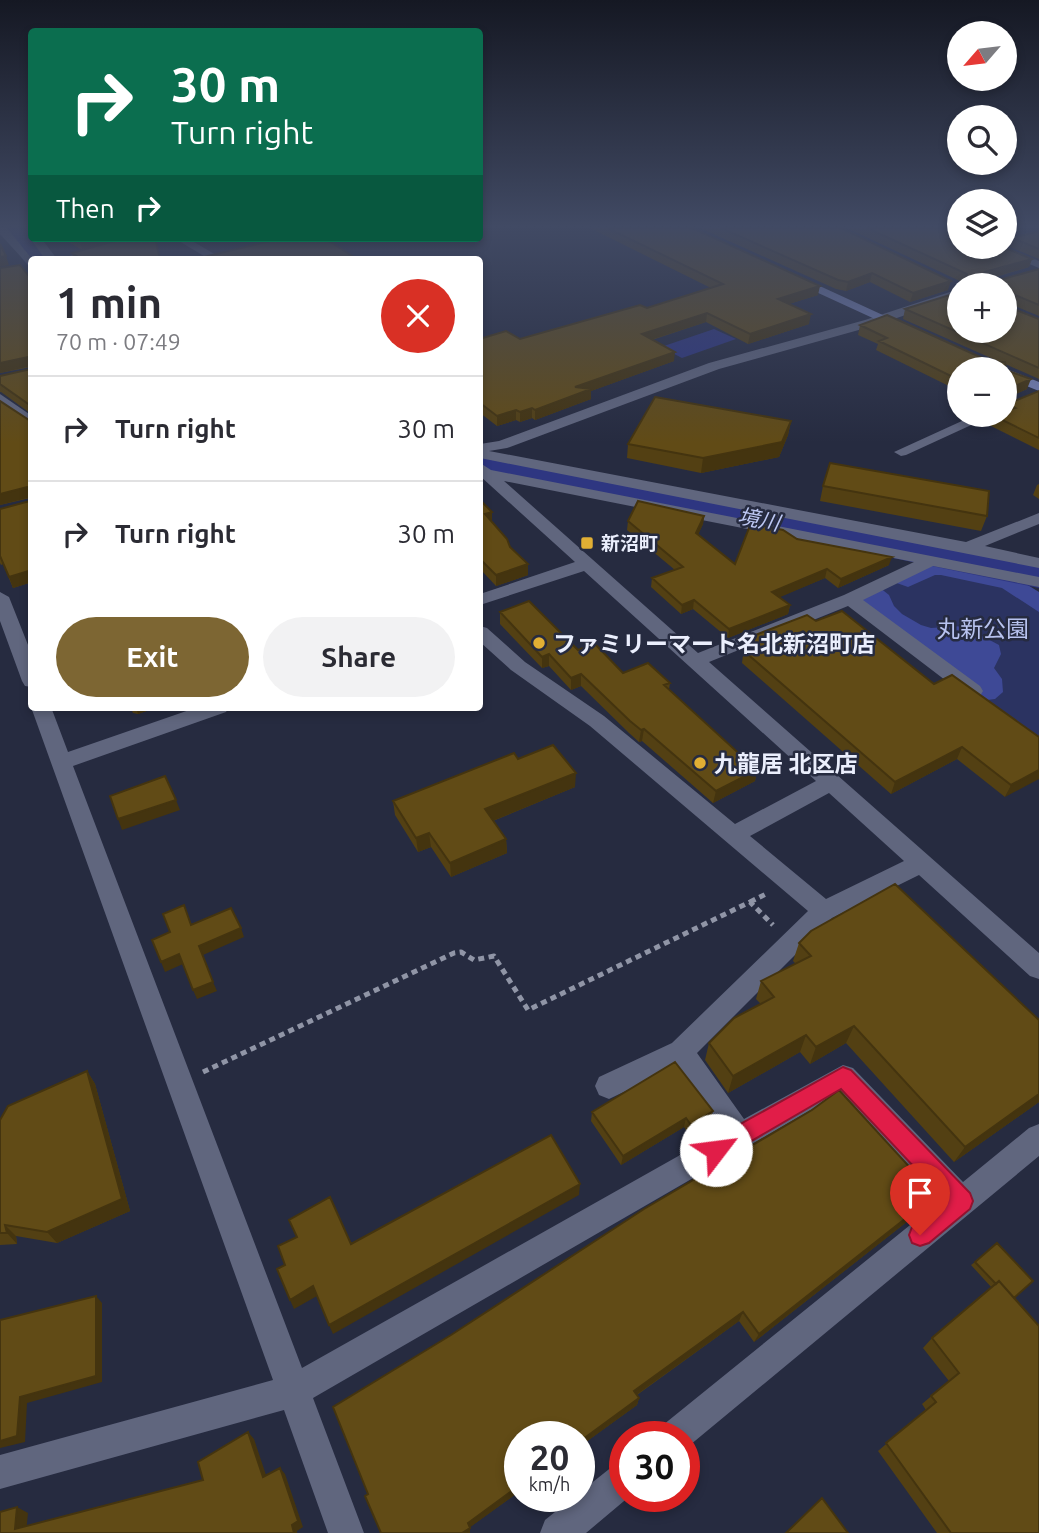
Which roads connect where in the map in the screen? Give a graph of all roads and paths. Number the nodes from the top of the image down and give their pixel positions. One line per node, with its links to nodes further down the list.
1 (842, 300): 3 (main road)
2 (938, 300): 3 (street)
3 (881, 317): 4 (main road); 10 (street)
4 (916, 333)
5 (1017, 380): 6 (main road)
6 (1035, 392)
7 (0, 398): 8 (street)
8 (28, 421)
9 (958, 427): 11 (street)
10 (483, 448)
11 (901, 452)
12 (483, 467): 16 (street)
13 (483, 467): 17 (street)
14 (483, 469): 18 (street)
15 (1039, 518): 16 (street)
16 (967, 547): 17 (street); 19 (street)
17 (929, 561): 20 (street); 25 (street)
18 (587, 564): 24 (street); 27 (street)
19 (1039, 564)
20 (1018, 577): 21 (street); 22 (street)
21 (1039, 582)
22 (1039, 591)
23 (0, 597): 28 (street)
24 (483, 599)
25 (850, 599): 27 (street); 29 (street)
26 (483, 635): 34 (street)
27 (695, 661): 33 (street)
28 (28, 670)
29 (983, 699)
30 (43, 711): 32 (street)
31 (208, 711): 32 (street)
32 (62, 762): 40 (street)
33 (831, 782): 34 (street); 35 (street)
34 (735, 834): 36 (street)
35 (922, 863): 36 (street); 38 (street)
36 (824, 911): 37 (street)
37 (792, 944): 39 (street); 40 (path)
38 (1039, 968)
39 (681, 1052): 41 (street); 42 (street)
40 (180, 1083): 45 (street)
41 (609, 1086)
42 (740, 1136): 44 (street); 45 (street)
43 (1039, 1138): 44 (street)
44 (962, 1201): 46 (street)
45 (294, 1391): 47 (street); 49 (street)
46 (694, 1421)
47 (0, 1472)
48 (609, 1491): 50 (street)
49 (346, 1533)
50 (558, 1533)

